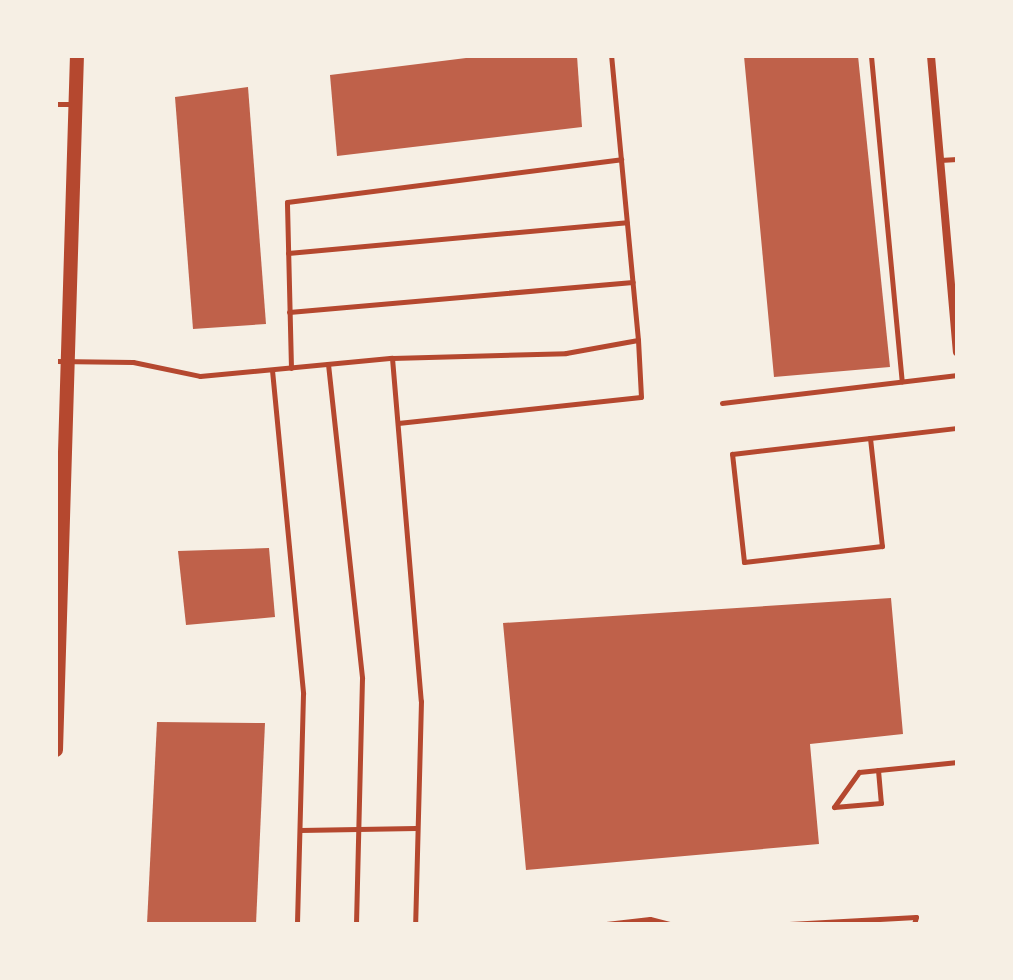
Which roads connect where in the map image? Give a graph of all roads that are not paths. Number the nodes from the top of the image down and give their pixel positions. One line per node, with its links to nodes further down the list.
1 (77, 56): 6 (street)
2 (611, 56): 7 (lane)
3 (871, 56): 22 (lane)
4 (931, 56): 9 (street)
5 (56, 104): 6 (lane)
6 (75, 105): 17 (street)
7 (622, 159): 10 (lane); 11 (lane)
8 (957, 159): 9 (lane)
9 (939, 160): 15 (street)
10 (627, 222): 11 (lane); 12 (lane)
11 (288, 253): 13 (lane)
12 (633, 282): 13 (lane); 14 (lane)
13 (289, 312): 19 (lane)
14 (638, 340): 16 (lane); 24 (lane)
15 (957, 352)
16 (392, 358): 18 (lane); 24 (lane)
17 (61, 362): 20 (lane); 27 (street)
18 (328, 364): 19 (lane); 32 (lane)
19 (291, 368): 20 (lane)
20 (272, 370): 33 (lane)
21 (957, 375): 22 (lane)
22 (902, 382): 23 (lane)
23 (722, 403)
24 (398, 423): 31 (lane)
25 (957, 428): 26 (lane)
26 (870, 438): 26 (lane)
27 (56, 718): 28 (street)
28 (56, 750)
29 (957, 762): 30 (lane)
30 (878, 770): 30 (lane)
31 (416, 828): 32 (lane); 36 (lane)
32 (358, 829): 33 (lane); 35 (lane)
33 (300, 830): 34 (lane)
34 (297, 924)
35 (356, 924)
36 (415, 924)
37 (606, 924): 38 (lane)
38 (670, 924)
39 (789, 924): 40 (lane)
40 (914, 924)

